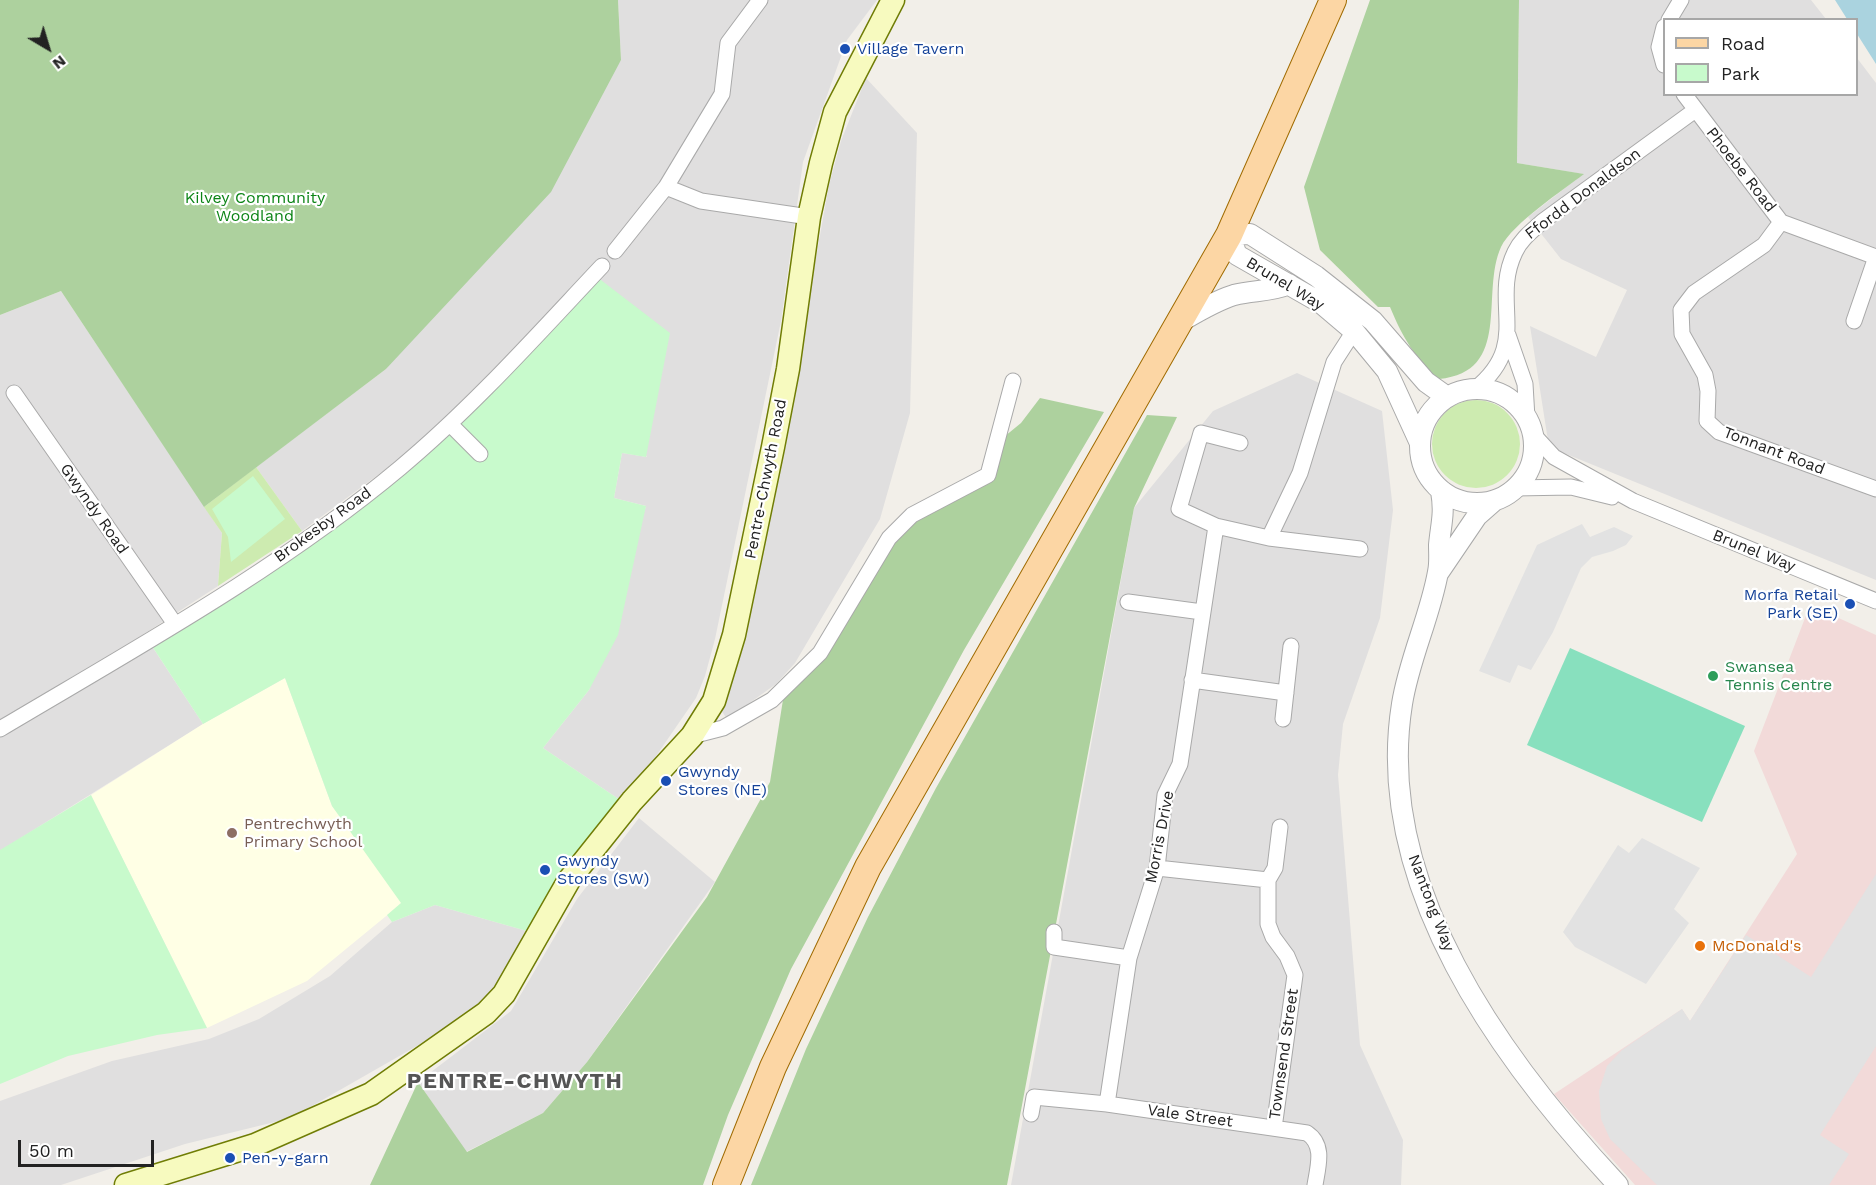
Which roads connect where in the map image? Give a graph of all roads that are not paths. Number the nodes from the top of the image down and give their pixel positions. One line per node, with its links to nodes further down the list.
1 (760, 0): 10 (street)
2 (893, 0): 11 (main road, Pentre-Chwyth Road)
3 (1333, 0): 13 (main road)
4 (1681, 0): 5 (street)
5 (1670, 18)
6 (1663, 34): 7 (street)
7 (1663, 59)
8 (1685, 96): 9 (street, Phoebe Road)
9 (1694, 111): 12 (street, Phoebe Road); 21 (street, Ffordd Donaldson)
10 (666, 187): 11 (street); 14 (street)
11 (809, 217): 49 (main road, Pentre-Chwyth Road)
12 (1781, 222): 15 (street, Phoebe Road); 32 (street, Tonnant Road)
13 (1228, 235): 17 (street, Brunel Way); 19 (main road); 25 (street, Brunel Way)
14 (615, 251)
15 (1876, 257): 18 (street)
16 (602, 266): 26 (street, Brokesby Road)
17 (1289, 284): 19 (street); 20 (street, Brunel Way)
18 (1854, 321)
19 (1180, 322): 60 (main road)
20 (1354, 331): 28 (street, Brunel Way); 37 (street)
21 (1508, 335): 23 (street, Ffordd Donaldson); 27 (street, Ffordd Donaldson)
22 (1013, 381): 49 (street)
23 (1475, 389): 25 (street); 27 (street)
24 (14, 393): 43 (street, Gwyndy Road)
25 (1447, 397): 28 (street)
26 (450, 424): 30 (street); 43 (street, Brokesby Road)
27 (1529, 425): 31 (street); 35 (street, Brunel Way)
28 (1419, 441): 33 (street)
29 (1240, 443): 36 (street)
30 (480, 454)
31 (1515, 488): 34 (street); 35 (street, Brunel Way)
32 (1876, 489)
33 (1441, 491): 34 (street); 39 (street, Nantong Way)
34 (1494, 501): 39 (street, Nantong Way)
35 (1632, 501): 40 (street, Brunel Way)
36 (1216, 526): 37 (street); 42 (street, Morris Drive)
37 (1269, 538): 38 (street)
38 (1360, 549)
39 (1438, 572): 62 (street, Nantong Way)
40 (1876, 601)
41 (1128, 603): 42 (street)
42 (1202, 612): 45 (street, Morris Drive)
43 (175, 624): 48 (street, Brokesby Road)
44 (1291, 646): 46 (street)
45 (1191, 680): 46 (street); 51 (street, Morris Drive)
46 (1286, 693): 47 (street)
47 (1283, 719)
48 (0, 729)
49 (692, 736): 58 (main road, Pentre-Chwyth Road)
50 (1280, 827): 52 (street, Townsend Street)
51 (1156, 868): 52 (street); 54 (street, Morris Drive)
52 (1268, 880): 57 (street, Townsend Street)
53 (1054, 932): 54 (street)
54 (1129, 958): 55 (street, Morris Drive)
55 (1107, 1104): 56 (street, Vale Street); 57 (street, Vale Street)
56 (1031, 1114)
57 (1274, 1128): 61 (street, Vale Street)
58 (181, 1177): 59 (main road, Pentre-Chwyth Road)
59 (126, 1185)
60 (726, 1185)
61 (1315, 1185)
62 (1618, 1185)

